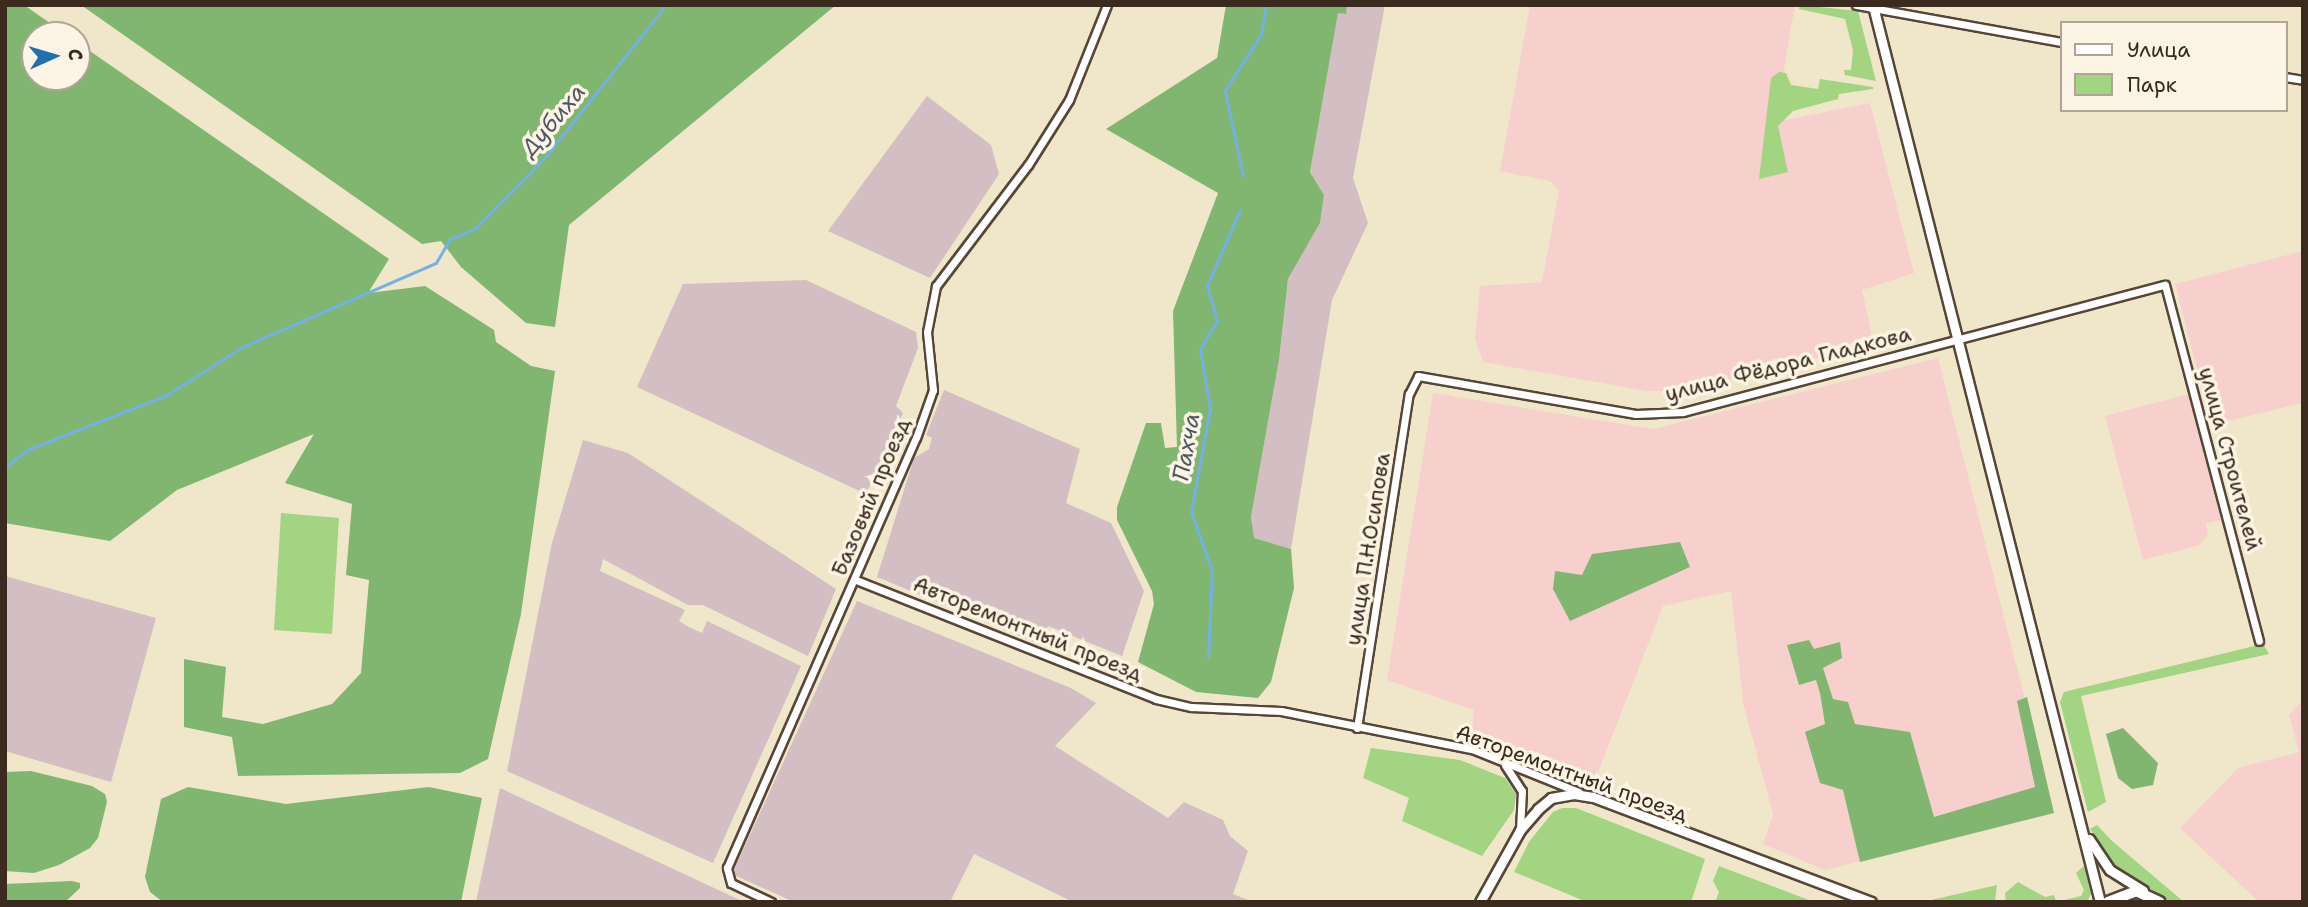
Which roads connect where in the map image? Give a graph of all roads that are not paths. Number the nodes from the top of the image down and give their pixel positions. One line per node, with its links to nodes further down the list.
1 (1107, 5): 8 (street, Базовый проезд)
2 (1856, 5): 3 (street)
3 (1874, 8): 4 (street); 6 (street)
4 (2060, 42)
5 (2165, 285): 6 (street, улица Фёдора Гладкова); 9 (street, улица Строителей)
6 (1958, 337): 7 (street, улица Фёдора Гладкова); 13 (street)
7 (1418, 376): 10 (street, улица П.Н.Осипова)
8 (856, 580): 10 (street, Авторемонтный проезд); 16 (street, Базовый проезд)
9 (2259, 641)
10 (1357, 728): 11 (street, Авторемонтный проезд)
11 (1502, 762): 12 (street, Авторемонтный проезд); 14 (street)
12 (1593, 797): 14 (street); 18 (street, Авторемонтный проезд)
13 (2082, 821): 15 (street); 19 (street)
14 (1520, 830): 17 (street)
15 (2143, 891): 20 (main road); 21 (main road)
16 (771, 902)
17 (1479, 902)
18 (1871, 902)
19 (2100, 902)
20 (2108, 902)
21 (2160, 902)

